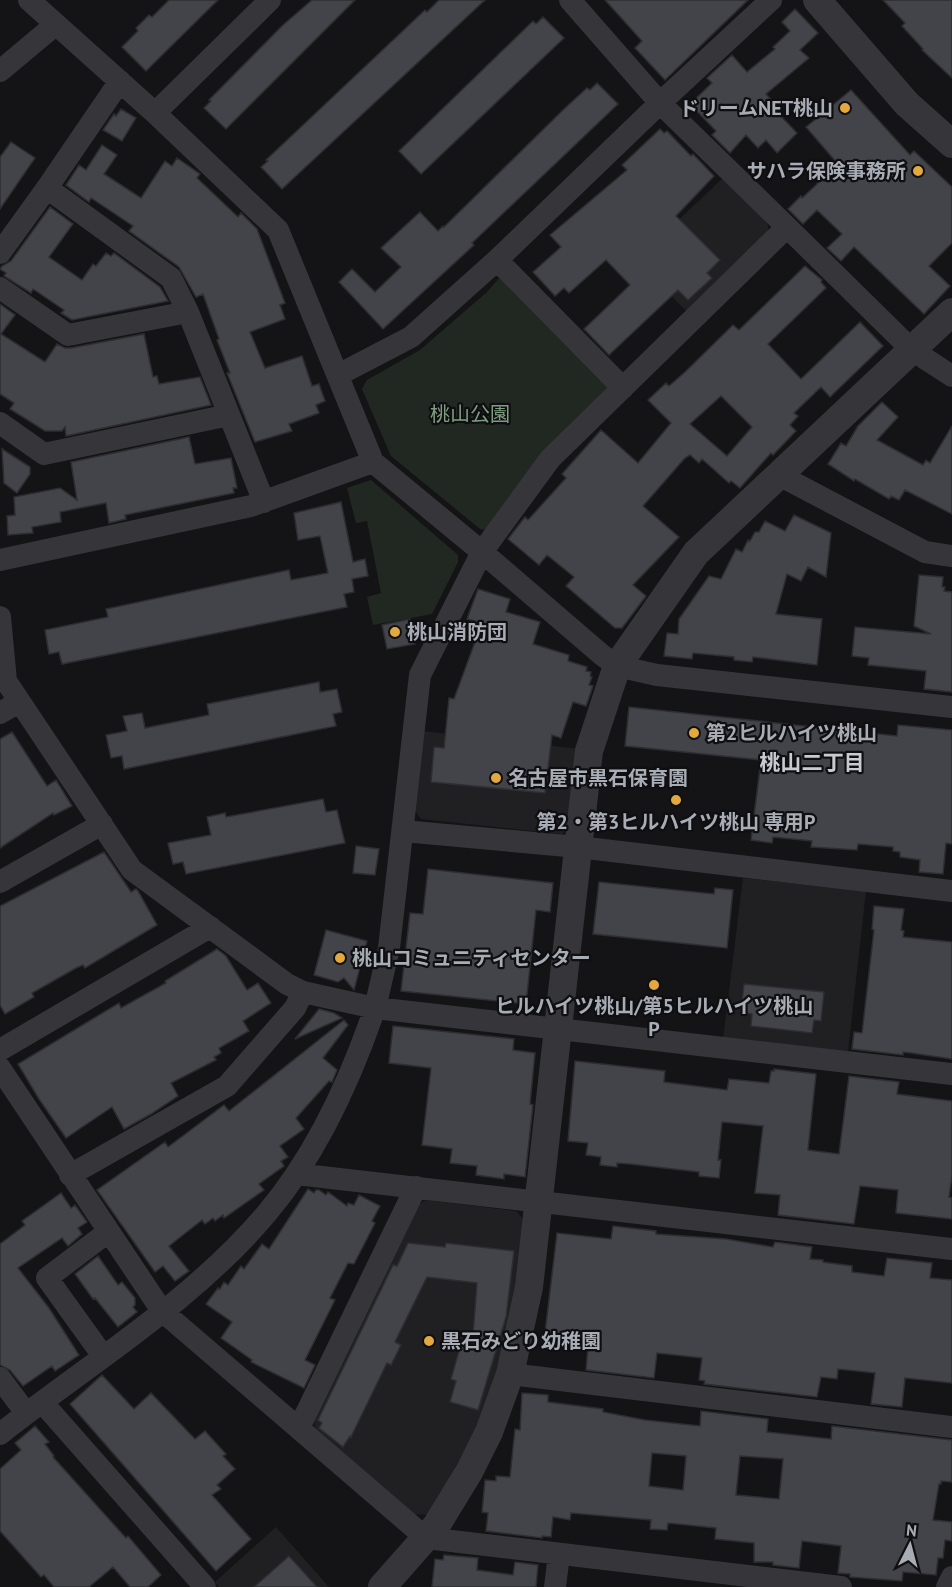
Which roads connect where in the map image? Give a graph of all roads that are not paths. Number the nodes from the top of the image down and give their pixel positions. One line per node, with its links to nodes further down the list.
1 (29, 0): 6 (street)
2 (270, 0): 10 (street)
3 (570, 0): 9 (street)
4 (771, 0): 9 (street)
5 (817, 0): 11 (street)
6 (55, 25): 7 (street); 8 (street)
7 (0, 71)
8 (120, 81): 10 (street); 12 (street)
9 (660, 103): 13 (street); 15 (street)
10 (155, 113): 20 (street)
11 (952, 144)
12 (47, 188): 14 (street); 17 (street)
13 (786, 227): 19 (street); 22 (street)
14 (0, 253)
15 (497, 260): 20 (street); 22 (street)
16 (0, 288): 17 (street)
17 (188, 312): 23 (street)
18 (952, 312): 19 (street)
19 (912, 350): 21 (street); 26 (street)
20 (339, 375): 25 (street)
21 (952, 376)
22 (623, 388): 28 (street)
23 (229, 415): 24 (street); 27 (street)
24 (0, 423)
25 (373, 462): 27 (street); 28 (street)
26 (779, 475): 29 (street); 32 (street)
27 (264, 502): 30 (street)
28 (482, 552): 32 (street); 36 (street)
29 (952, 556)
30 (0, 560)
31 (0, 617): 34 (street)
32 (617, 666): 33 (street); 37 (street)
33 (952, 707)
34 (9, 708): 35 (street)
35 (102, 824): 38 (street); 40 (street)
36 (403, 831): 37 (street); 42 (street)
37 (578, 848): 39 (street); 43 (street)
38 (0, 882)
39 (952, 891)
40 (210, 927): 41 (street); 44 (street)
41 (303, 992): 42 (street); 48 (street)
42 (375, 1008): 43 (street); 47 (street)
43 (557, 1029): 46 (street); 50 (street)
44 (0, 1050)
45 (0, 1068): 48 (street)
46 (952, 1074)
47 (296, 1174): 49 (street); 53 (street)
48 (70, 1175): 51 (street)
49 (416, 1187): 50 (street); 59 (street)
50 (537, 1200): 52 (street); 55 (street)
51 (108, 1232): 53 (street); 54 (street)
52 (952, 1249)
53 (162, 1311): 54 (street); 59 (street)
54 (103, 1356): 57 (street)
55 (510, 1374): 58 (street); 61 (street)
56 (0, 1378): 57 (street)
57 (34, 1408): 60 (street); 64 (street)
58 (952, 1427)
59 (299, 1428): 61 (street)
60 (0, 1434)
61 (426, 1538): 62 (street); 65 (street)
62 (559, 1554): 66 (street); 67 (street)
63 (952, 1577): 68 (street)
64 (205, 1587)
65 (382, 1587)
66 (555, 1587)
67 (841, 1587)
68 (947, 1587)

